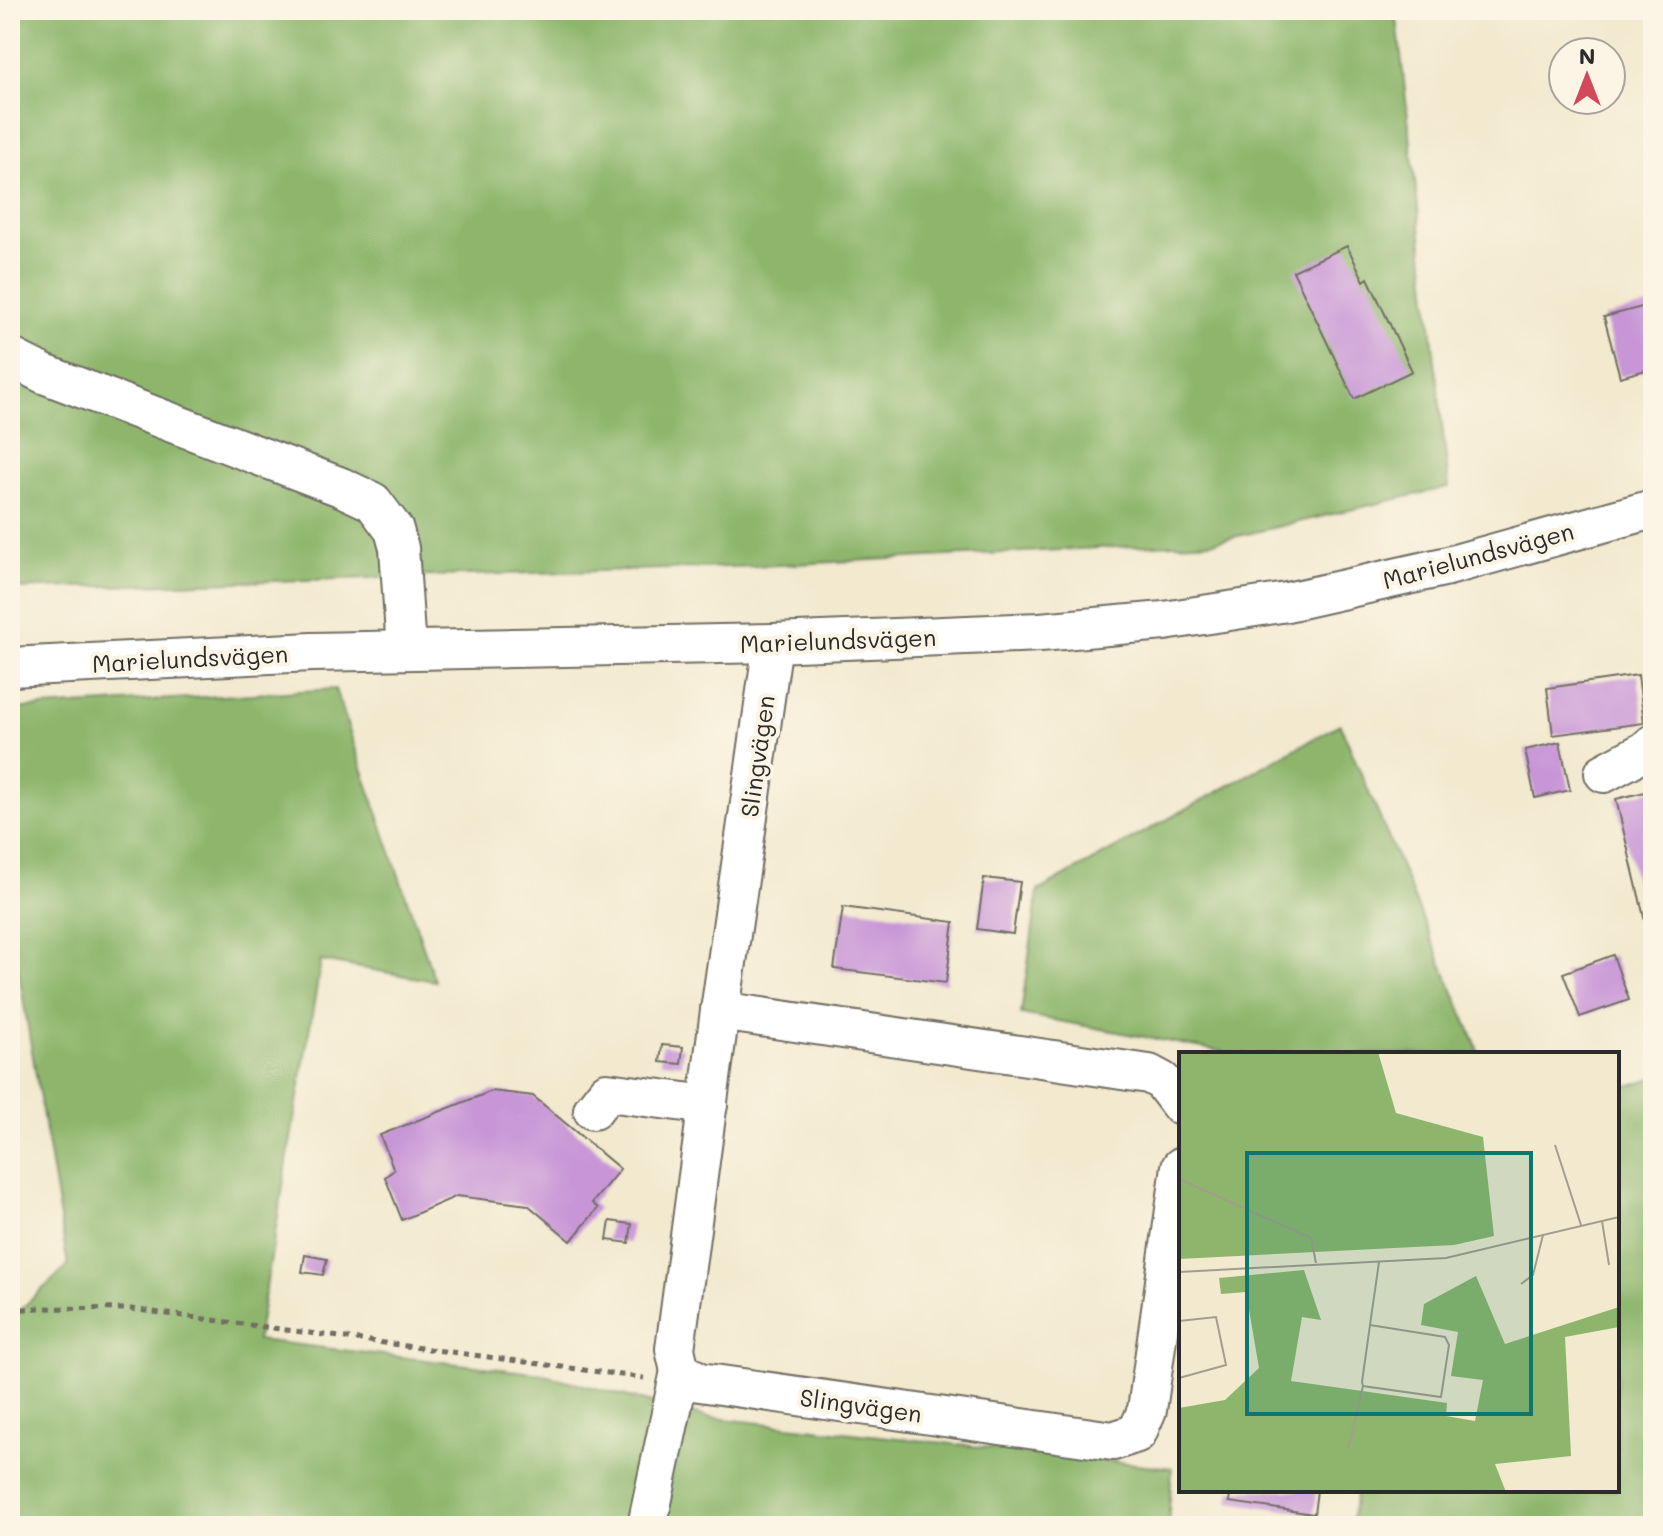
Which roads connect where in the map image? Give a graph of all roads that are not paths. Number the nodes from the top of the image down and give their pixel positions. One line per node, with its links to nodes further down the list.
1 (10, 357): 4 (street)
2 (1653, 509): 3 (street, Marielundsvägen)
3 (773, 643): 4 (street, Marielundsvägen); 8 (street, Slingvägen)
4 (406, 650): 5 (street, Marielundsvägen)
5 (10, 667)
6 (1653, 744): 7 (street)
7 (1604, 773)
8 (720, 1011): 9 (street); 10 (street, Slingvägen)
9 (1179, 1103)
10 (708, 1105): 11 (street); 13 (street, Slingvägen)
11 (593, 1110)
12 (1179, 1181): 13 (street, Slingvägen)
13 (680, 1371): 14 (street)
14 (647, 1526)

